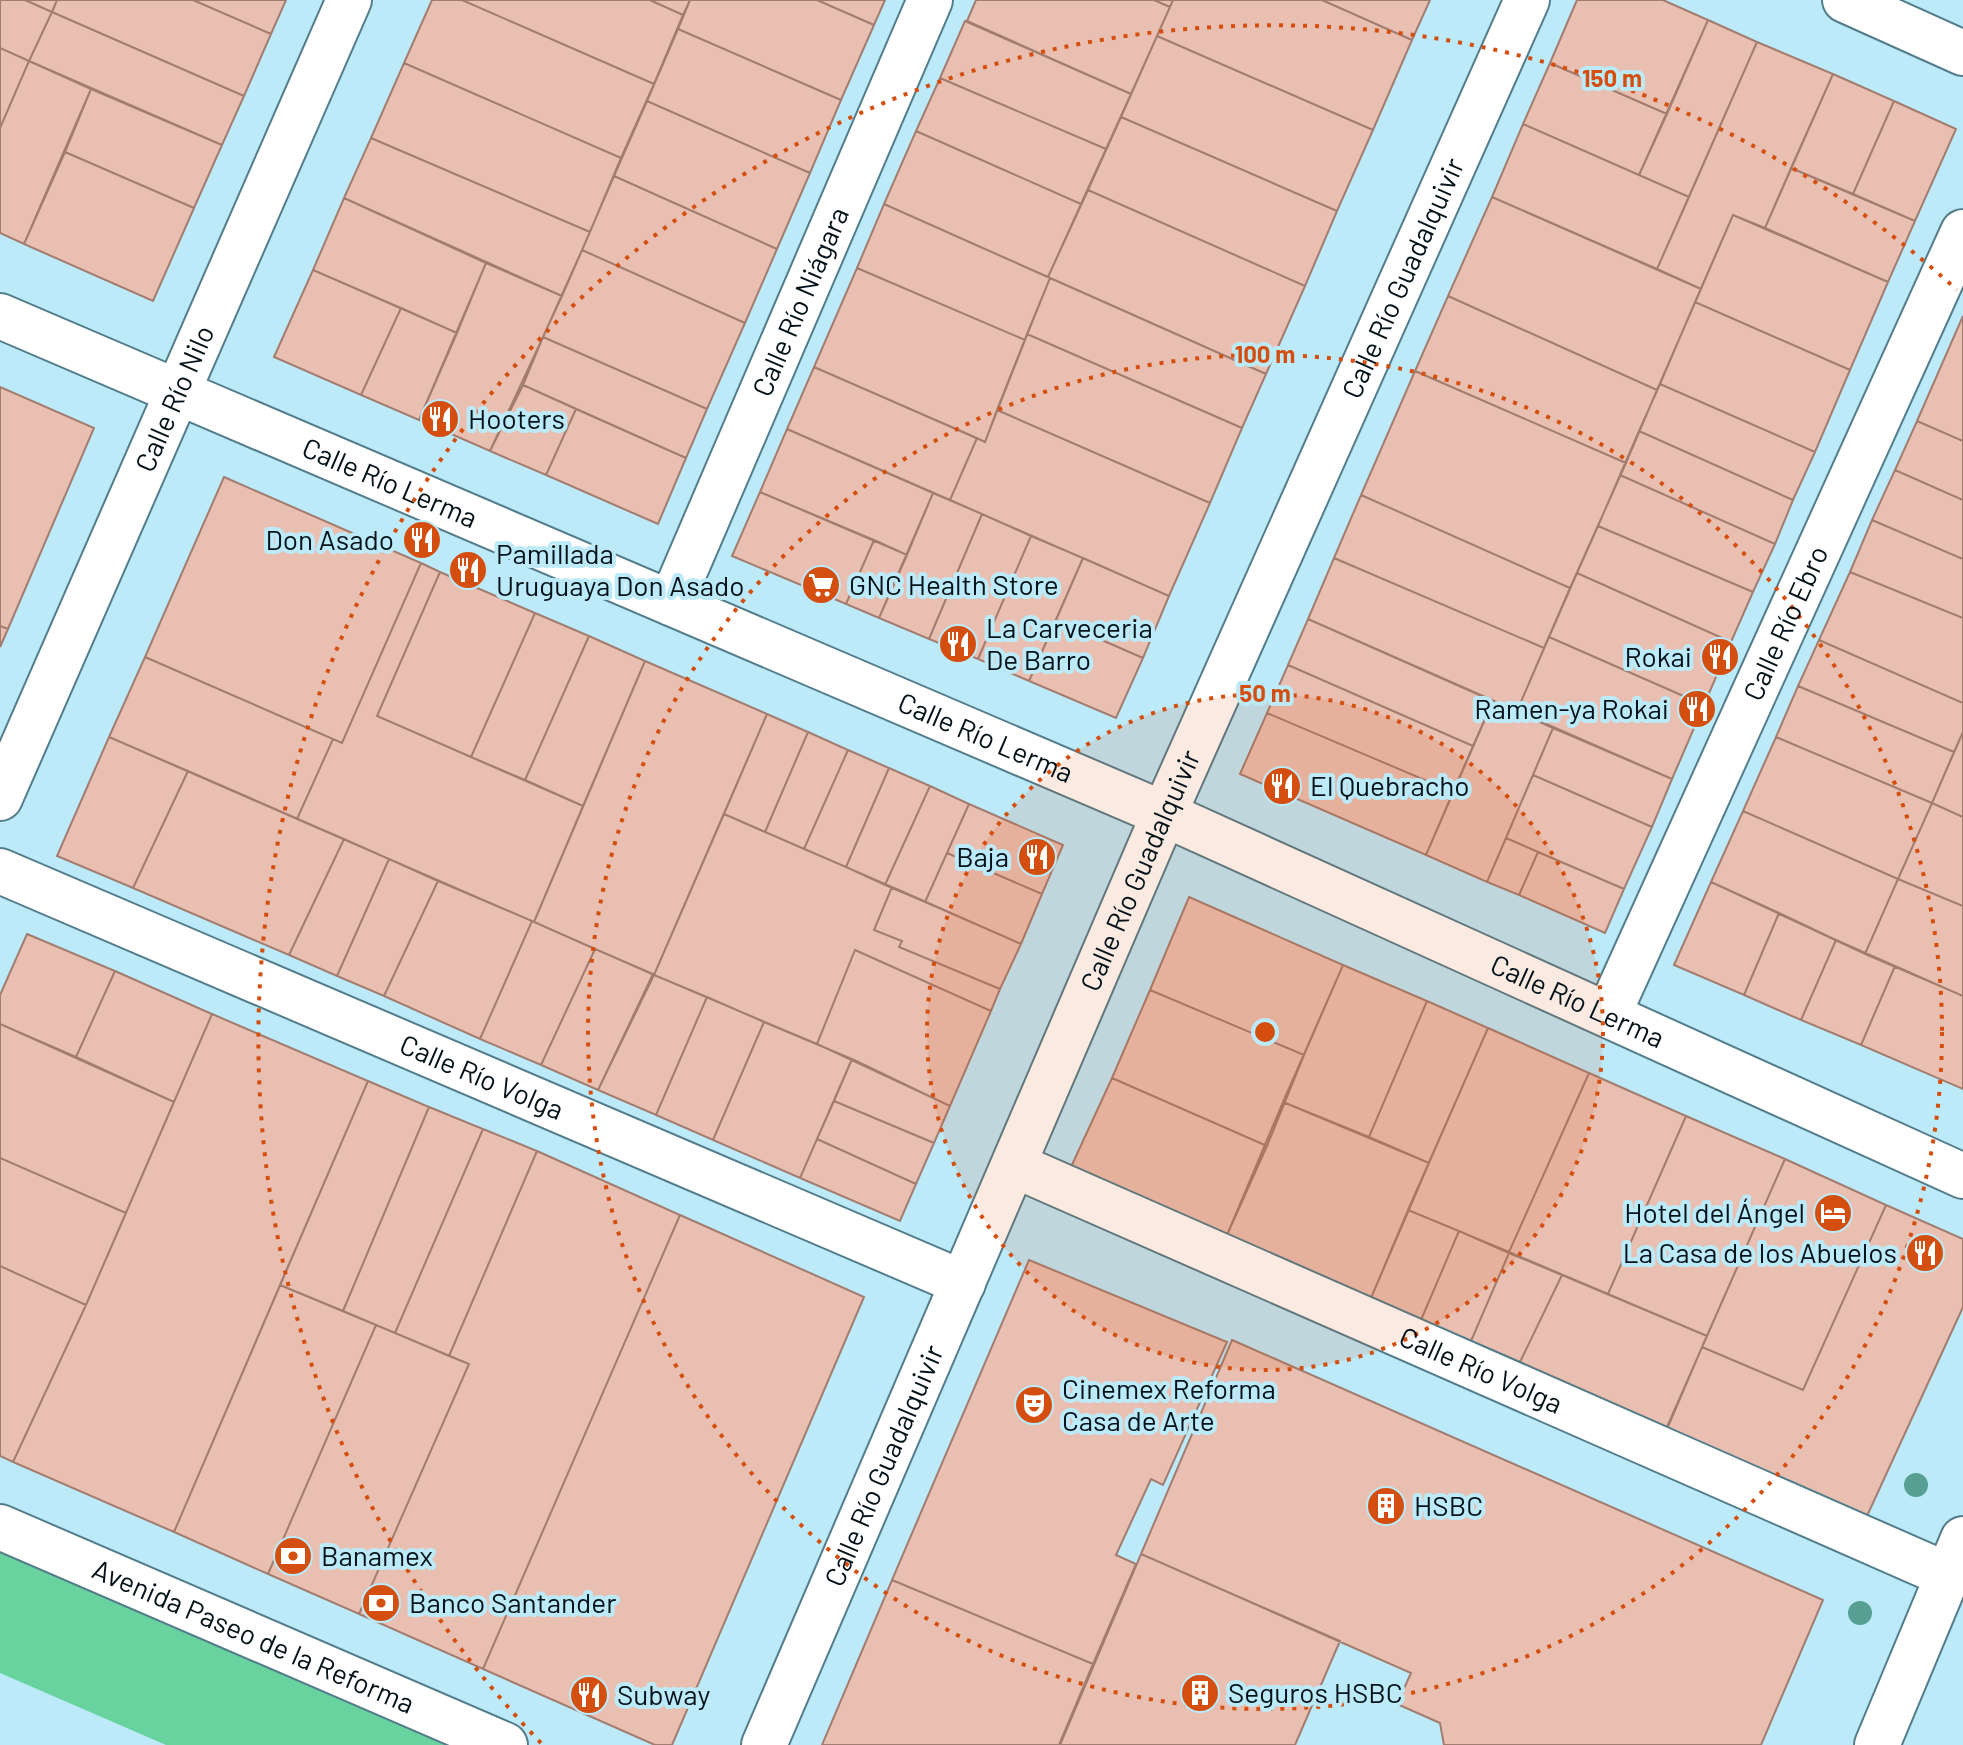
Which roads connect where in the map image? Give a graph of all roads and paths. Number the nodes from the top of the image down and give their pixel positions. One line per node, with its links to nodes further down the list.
1 (349, 0): 8 (street, Calle Río Nilo)
2 (930, 0): 9 (street, Calle Río Niágara)
3 (1527, 0): 11 (street, Calle Río Guadalquivir)
4 (1845, 0): 5 (street)
5 (1963, 53)
6 (1963, 232): 13 (street, Calle Río Ebro)
7 (0, 316): 8 (street, Calle Río Lerma)
8 (178, 391): 9 (street, Calle Río Lerma); 10 (street, Calle Río Nilo)
9 (671, 603): 11 (street, Calle Río Lerma)
10 (0, 798)
11 (1164, 814): 13 (street, Calle Río Lerma); 14 (street, Calle Río Guadalquivir)
12 (0, 871): 16 (street, Calle Río Volga)
13 (1609, 1013): 15 (street, Calle Río Lerma)
14 (1014, 1165): 16 (street, Calle Río Guadalquivir); 18 (street, Calle Río Volga)
15 (1963, 1176)
16 (963, 1283): 20 (street, Calle Río Guadalquivir)
17 (0, 1527): 19 (street, Avenida Paseo de la Reforma)
18 (1955, 1557): 21 (street)
19 (505, 1745)
20 (764, 1745)
21 (1877, 1745)

